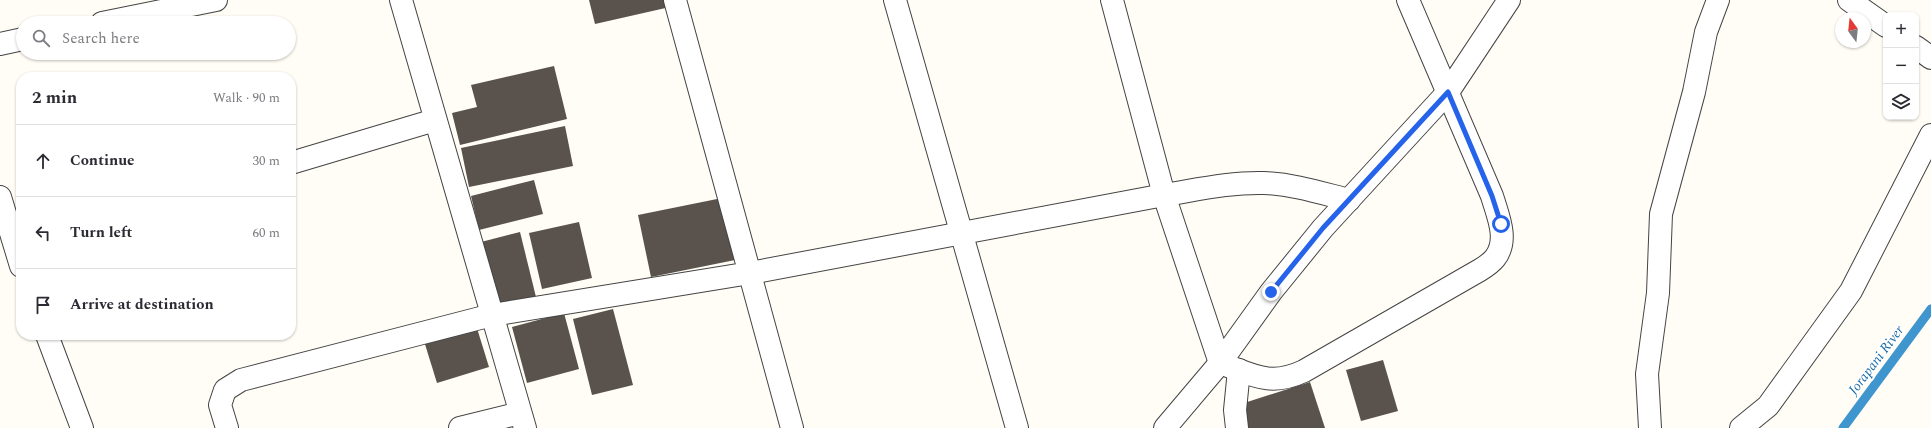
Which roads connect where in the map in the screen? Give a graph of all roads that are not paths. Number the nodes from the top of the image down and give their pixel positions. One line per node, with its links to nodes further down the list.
1 (216, 0): 10 (street)
2 (402, 0): 17 (street)
3 (675, 0): 26 (street)
4 (895, 0): 23 (street)
5 (1112, 0): 20 (street)
6 (1408, 0): 16 (street)
7 (1509, 0): 16 (street)
8 (1718, 0): 38 (street)
9 (1849, 0): 11 (street)
10 (137, 16)
11 (1883, 24)
12 (16, 41): 13 (street)
13 (0, 44)
14 (1919, 50): 15 (street)
15 (1931, 58)
16 (1448, 92): 22 (street); 29 (street)
17 (435, 120): 19 (street); 27 (street)
18 (1931, 135): 39 (street)
19 (296, 162)
20 (1164, 195): 22 (street); 23 (street); 29 (street)
21 (0, 197): 24 (street)
22 (1349, 200): 29 (street)
23 (964, 234): 26 (street); 35 (street)
24 (11, 246): 25 (street)
25 (16, 256)
26 (750, 274): 27 (street); 34 (street)
27 (492, 315): 30 (street); 32 (street)
28 (49, 340): 31 (street)
29 (1230, 367): 36 (street); 37 (street)
30 (522, 420): 33 (street)
31 (82, 428)
32 (227, 428)
33 (460, 428)
34 (792, 428)
35 (1018, 428)
36 (1165, 428)
37 (1237, 428)
38 (1650, 428)
39 (1741, 428)

